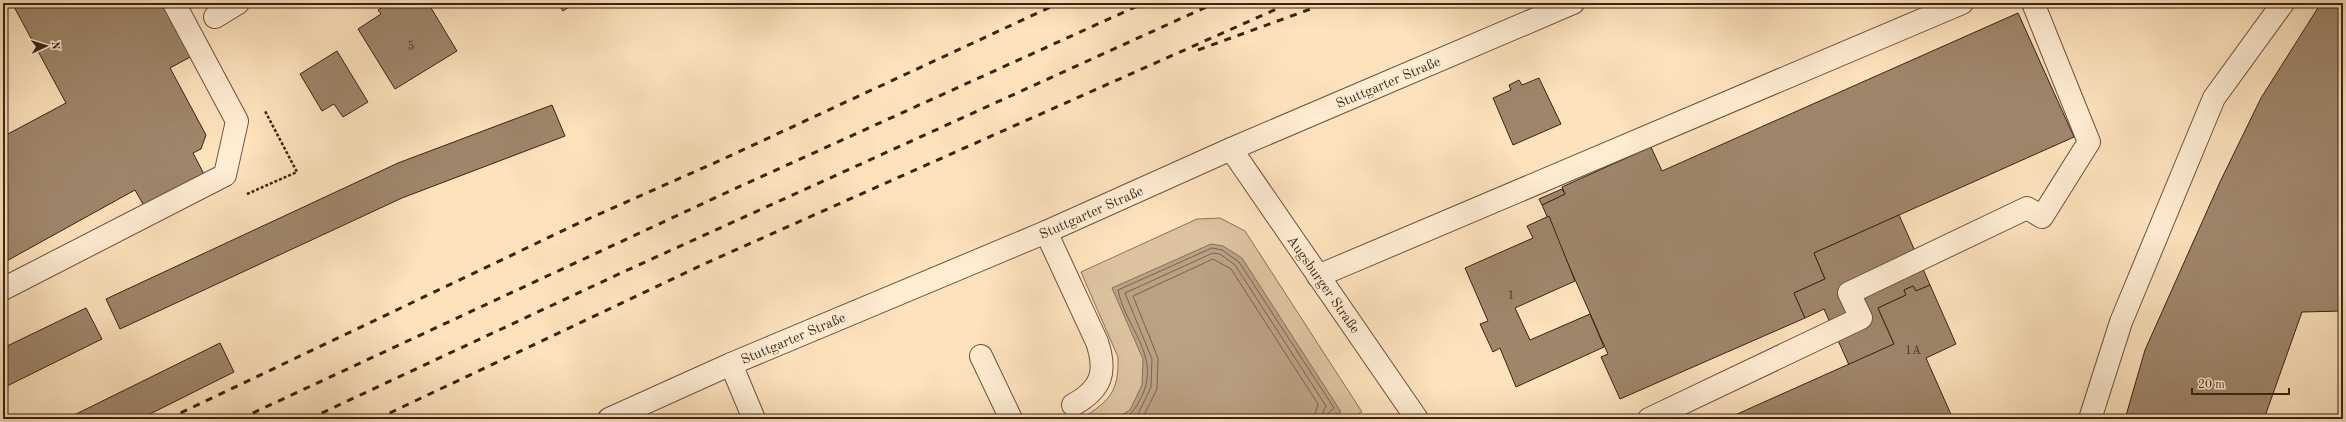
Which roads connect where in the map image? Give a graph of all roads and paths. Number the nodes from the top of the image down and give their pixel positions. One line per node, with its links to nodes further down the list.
1 (174, 3): 11 (street)
2 (238, 3): 7 (street)
3 (1573, 3): 8 (street, Stuttgarter Straße)
4 (1962, 3): 10 (street)
5 (2033, 3): 19 (street)
6 (2283, 3): 20 (street)
7 (215, 17)
8 (1231, 148): 9 (street, Stuttgarter Straße); 10 (street, Augsburger Straße)
9 (1046, 232): 13 (street, Stuttgarter Straße); 14 (street)
10 (1318, 276): 15 (street, Augsburger Straße)
11 (3, 288)
12 (982, 356): 18 (street)
13 (731, 364): 16 (street, Stuttgarter Straße); 17 (street)
14 (1073, 405)
15 (1411, 417)
16 (609, 419)
17 (754, 419)
18 (1011, 419)
19 (1649, 419)
20 (2090, 419)

